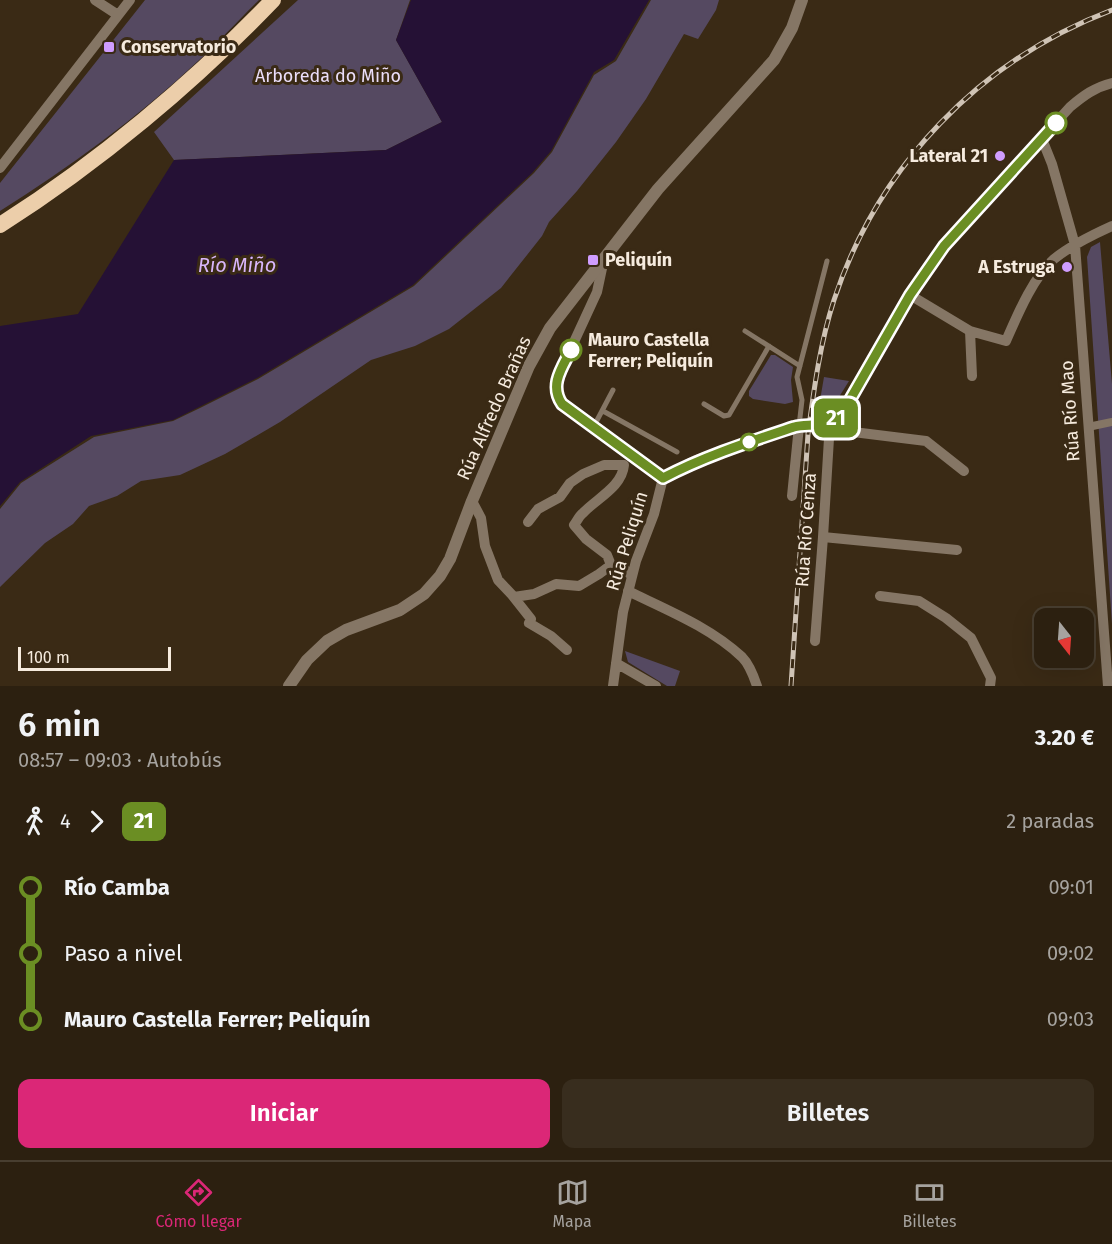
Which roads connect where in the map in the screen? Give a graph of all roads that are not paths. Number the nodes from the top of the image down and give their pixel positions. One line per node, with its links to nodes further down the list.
1 (95, 0): 5 (street)
2 (130, 0): 5 (street)
3 (273, 0): 9 (highway)
4 (802, 0): 12 (street, Rúa Alfredo Brañas)
5 (118, 15): 8 (street)
6 (1112, 83): 7 (street)
7 (1042, 139): 11 (street, Rúa Río Mao); 14 (street)
8 (0, 168)
9 (0, 225)
10 (1112, 226): 11 (street)
11 (1075, 245): 16 (street); 27 (street, Rúa Río Mao)
12 (604, 258): 26 (street); 34 (street, Rúa Alfredo Brañas)
13 (827, 261): 18 (lane)
14 (910, 295): 16 (street); 25 (street)
15 (745, 331): 17 (lane)
16 (970, 331): 19 (street)
17 (768, 346): 18 (lane); 21 (lane)
18 (800, 366): 24 (lane)
19 (972, 376)
20 (613, 390): 22 (lane)
21 (704, 404)
22 (603, 411): 26 (lane); 28 (lane)
23 (1112, 422): 27 (street)
24 (804, 425): 25 (street); 32 (street); 33 (street)
25 (830, 425): 31 (street); 36 (street, Rúa Río Cenza)
26 (594, 426): 29 (street)
27 (1088, 427): 44 (street, Rúa Río Mao)
28 (677, 452)
29 (636, 456): 30 (street); 32 (street)
30 (624, 465): 35 (street); 38 (street)
31 (964, 471)
32 (663, 478): 39 (street, Rúa Peliquín)
33 (792, 496)
34 (472, 501): 41 (street); 47 (street, Rúa Alfredo Brañas)
35 (528, 522)
36 (823, 537): 37 (street); 43 (street, Rúa Río Cenza)
37 (957, 550)
38 (611, 565): 39 (street); 41 (street)
39 (632, 576): 40 (street, Rúa Peliquín)
40 (628, 591): 46 (street, Rúa Peliquín); 50 (street)
41 (512, 595): 45 (street)
42 (880, 596): 51 (street)
43 (815, 641)
44 (1109, 648): 52 (street, Rúa Río Mao)
45 (567, 650)
46 (616, 663): 48 (street, Rúa Peliquín); 49 (street)
47 (289, 686)
48 (613, 686)
49 (656, 686)
50 (757, 686)
51 (990, 686)
52 (1108, 686)

